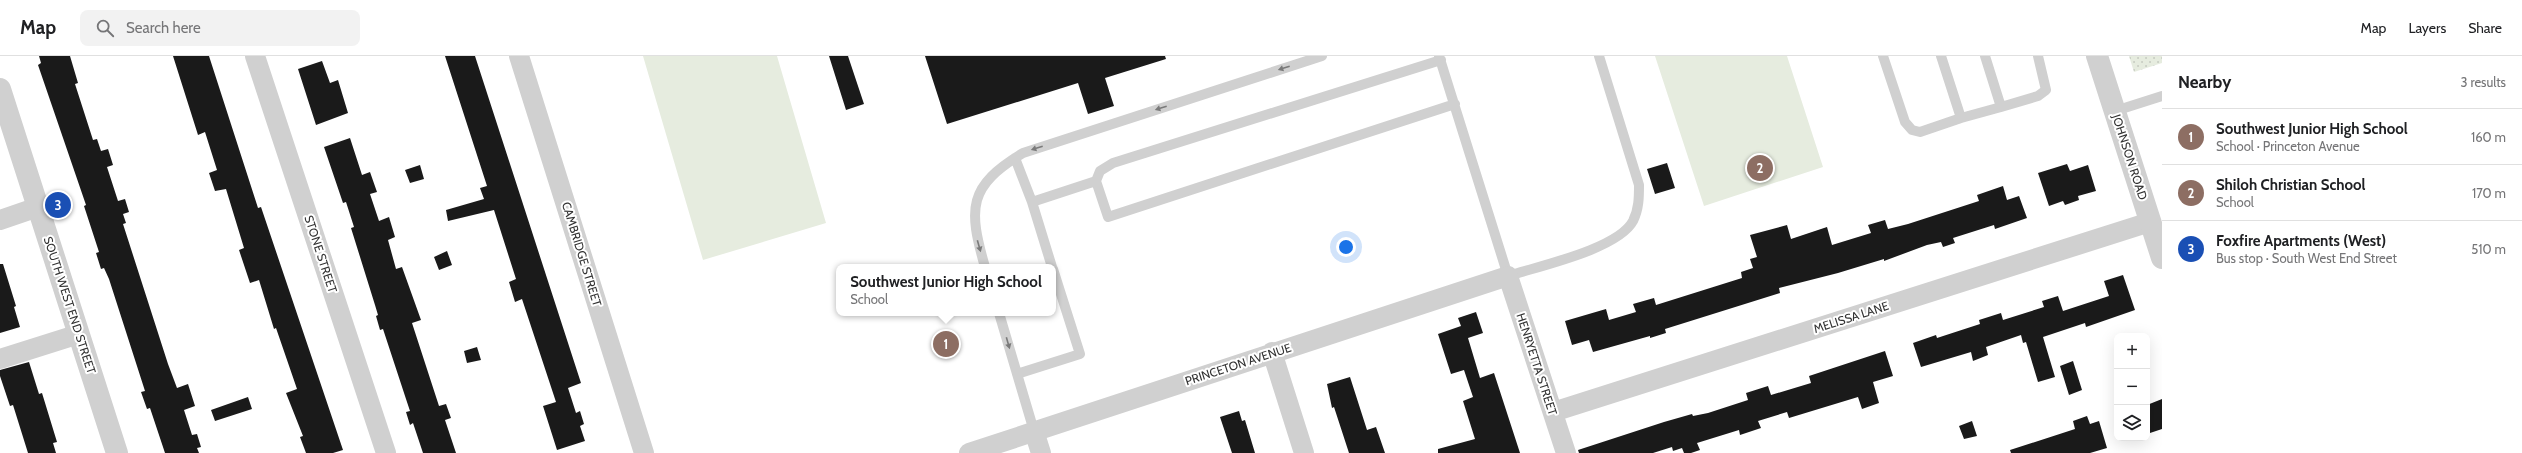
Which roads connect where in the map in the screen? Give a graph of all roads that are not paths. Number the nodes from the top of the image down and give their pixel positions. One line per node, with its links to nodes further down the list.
1 (256, 56): 36 (street, STONE STREET)
2 (519, 56): 37 (street, CAMBRIDGE STREET)
3 (1322, 56): 17 (lane, one-way to 17)
4 (1599, 56): 26 (lane)
5 (1884, 56): 16 (lane)
6 (1940, 56): 16 (lane)
7 (1985, 56): 14 (lane)
8 (2038, 56): 14 (lane)
9 (2097, 56): 15 (street, JOHNSON ROAD)
10 (1440, 58): 13 (lane); 18 (lane)
11 (0, 89): 20 (street, SOUTH WEST END STREET)
12 (2162, 96): 15 (lane)
13 (1455, 104): 18 (lane); 26 (lane)
14 (2001, 107): 16 (lane)
15 (2115, 112): 22 (street, JOHNSON ROAD)
16 (1961, 118)
17 (1015, 158): 19 (lane); 24 (lane, one-way to 24)
18 (1096, 181): 19 (lane)
19 (1032, 202): 25 (lane)
20 (38, 208): 21 (street); 29 (street, SOUTH WEST END STREET)
21 (0, 220)
22 (2150, 222): 23 (street, JOHNSON ROAD); 33 (street, MELISSA LANE)
23 (2162, 258)
24 (984, 264)
25 (1052, 264)
26 (1508, 276): 30 (street, PRINCETON AVENUE); 33 (street, HENRYETTA STREET)
27 (1056, 278): 32 (lane)
28 (1000, 316): 32 (lane, one-way to 32)
29 (79, 334): 31 (street); 35 (street, SOUTH WEST END STREET)
30 (1272, 352): 34 (street, PRINCETON AVENUE); 40 (street)
31 (0, 359)
32 (1017, 374): 34 (lane)
33 (1552, 412): 41 (street, HENRYETTA STREET)
34 (1034, 431): 38 (street, PRINCETON AVENUE); 39 (street)
35 (117, 453)
36 (386, 453)
37 (644, 453)
38 (969, 453)
39 (1041, 453)
40 (1304, 453)
41 (1566, 453)

